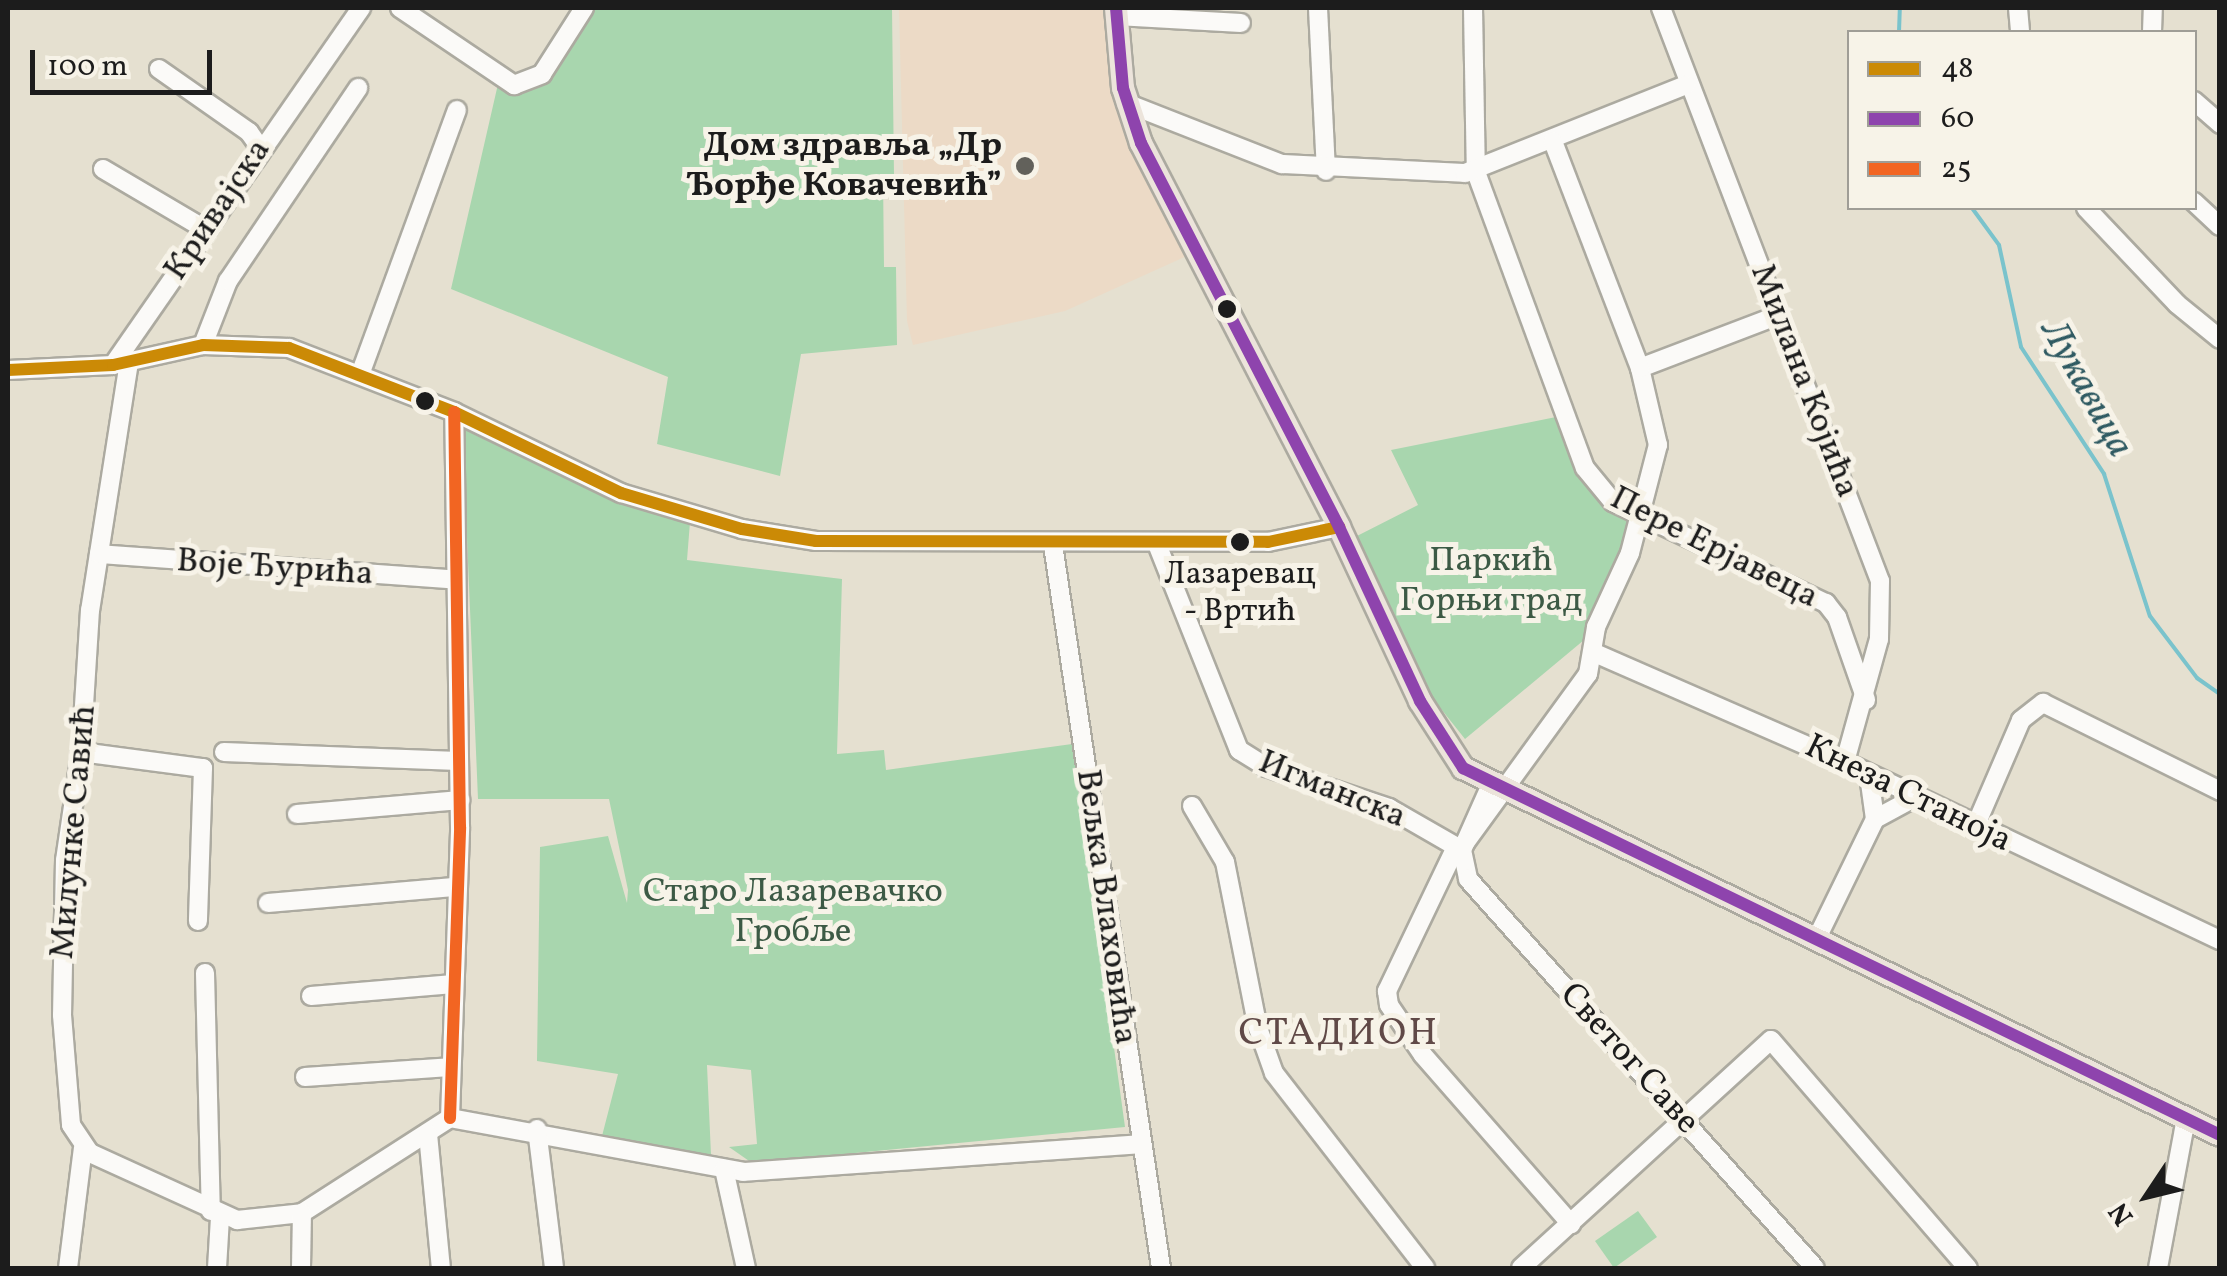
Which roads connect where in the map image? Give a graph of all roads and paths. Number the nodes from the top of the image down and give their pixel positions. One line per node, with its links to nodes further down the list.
1 (361, 8): 17 (street, Кривајска)
2 (400, 8): 6 (street)
3 (1318, 8): 19 (street)
4 (1473, 8): 20 (street, Пере Ерјавеца)
5 (1661, 8): 10 (street, Милана Којића)
6 (579, 10)
7 (1116, 12): 8 (street); 13 (main road)
8 (1241, 22)
9 (159, 70): 17 (street)
10 (1686, 85): 16 (street); 25 (street, Милана Којића)
11 (358, 88): 27 (street)
12 (2197, 103): 15 (street)
13 (1126, 104): 19 (street); 34 (main road)
14 (457, 110): 31 (street)
15 (2220, 124)
16 (1552, 141): 20 (street); 29 (street)
17 (260, 148): 24 (street, Кривајска)
18 (103, 169): 24 (street)
19 (1326, 170): 20 (street)
20 (1476, 172): 33 (street, Пере Ерјавеца)
21 (2197, 205): 23 (street)
22 (2088, 210): 26 (street)
23 (2220, 226)
24 (205, 229): 28 (street, Кривајска)
25 (1779, 315): 29 (street); 40 (street, Милана Којића)
26 (2220, 339)
27 (203, 346): 28 (street); 31 (street)
28 (120, 364): 30 (street); 37 (street, Милунке Савић)
29 (1640, 368): 33 (street)
30 (8, 370)
31 (362, 372): 32 (street)
32 (454, 412): 36 (street); 38 (street)
33 (1639, 514): 39 (street); 40 (street, Пере Ерјавеца)
34 (1339, 527): 35 (street); 46 (main road)
35 (1157, 544): 36 (street); 54 (street, Игманска)
36 (1053, 545): 71 (street, Вељка Влаховића)
37 (99, 554): 38 (street, Воје Ђурића); 41 (street, Милунке Савић)
38 (452, 579): 43 (street)
39 (1595, 652): 44 (street, Кнеза Станоја); 46 (street)
40 (1866, 700): 44 (street, Милана Којића)
41 (81, 752): 57 (street); 72 (street, Милунке Савић)
42 (224, 752): 43 (street)
43 (458, 761): 49 (street)
44 (1845, 762): 45 (street, Кнеза Станоја)
45 (1869, 775): 48 (street, Кнеза Станоја); 52 (street)
46 (1497, 790): 54 (street); 58 (main road)
47 (2220, 791): 53 (street)
48 (1914, 798): 52 (street); 53 (street, Кнеза Станоја)
49 (460, 800): 51 (street); 55 (street)
50 (1192, 806): 84 (street)
51 (297, 814)
52 (1874, 819): 58 (street)
53 (1975, 827): 59 (street, Кнеза Станоја)
54 (1461, 846): 67 (street, Светог Саве); 76 (street)
55 (456, 887): 56 (street); 61 (street)
56 (268, 903)
57 (198, 921)
58 (1817, 938): 66 (main road)
59 (2220, 940)
60 (205, 974): 75 (street)
61 (453, 984): 62 (street); 63 (street)
62 (310, 996)
63 (450, 1067): 64 (street); 65 (street)
64 (304, 1078)
65 (450, 1118): 68 (street); 69 (street)
66 (2186, 1119): 70 (main road); 88 (street)
67 (1683, 1120): 76 (street); 86 (street, Светог Саве); 87 (street)
68 (538, 1129): 73 (street); 81 (street)
69 (428, 1134): 74 (street); 80 (street)
70 (2220, 1135)
71 (1141, 1144): 73 (street); 83 (street, Вељка Влаховића)
72 (83, 1148): 75 (street); 77 (street)
73 (724, 1169): 82 (street)
74 (302, 1213): 75 (street); 79 (street)
75 (215, 1214): 78 (street)
76 (1571, 1224): 85 (street)
77 (68, 1268)
78 (217, 1268)
79 (301, 1268)
80 (441, 1268)
81 (554, 1268)
82 (746, 1268)
83 (1160, 1268)
84 (1425, 1268)
85 (1521, 1268)
86 (1815, 1268)
87 (1968, 1268)
88 (2158, 1268)

